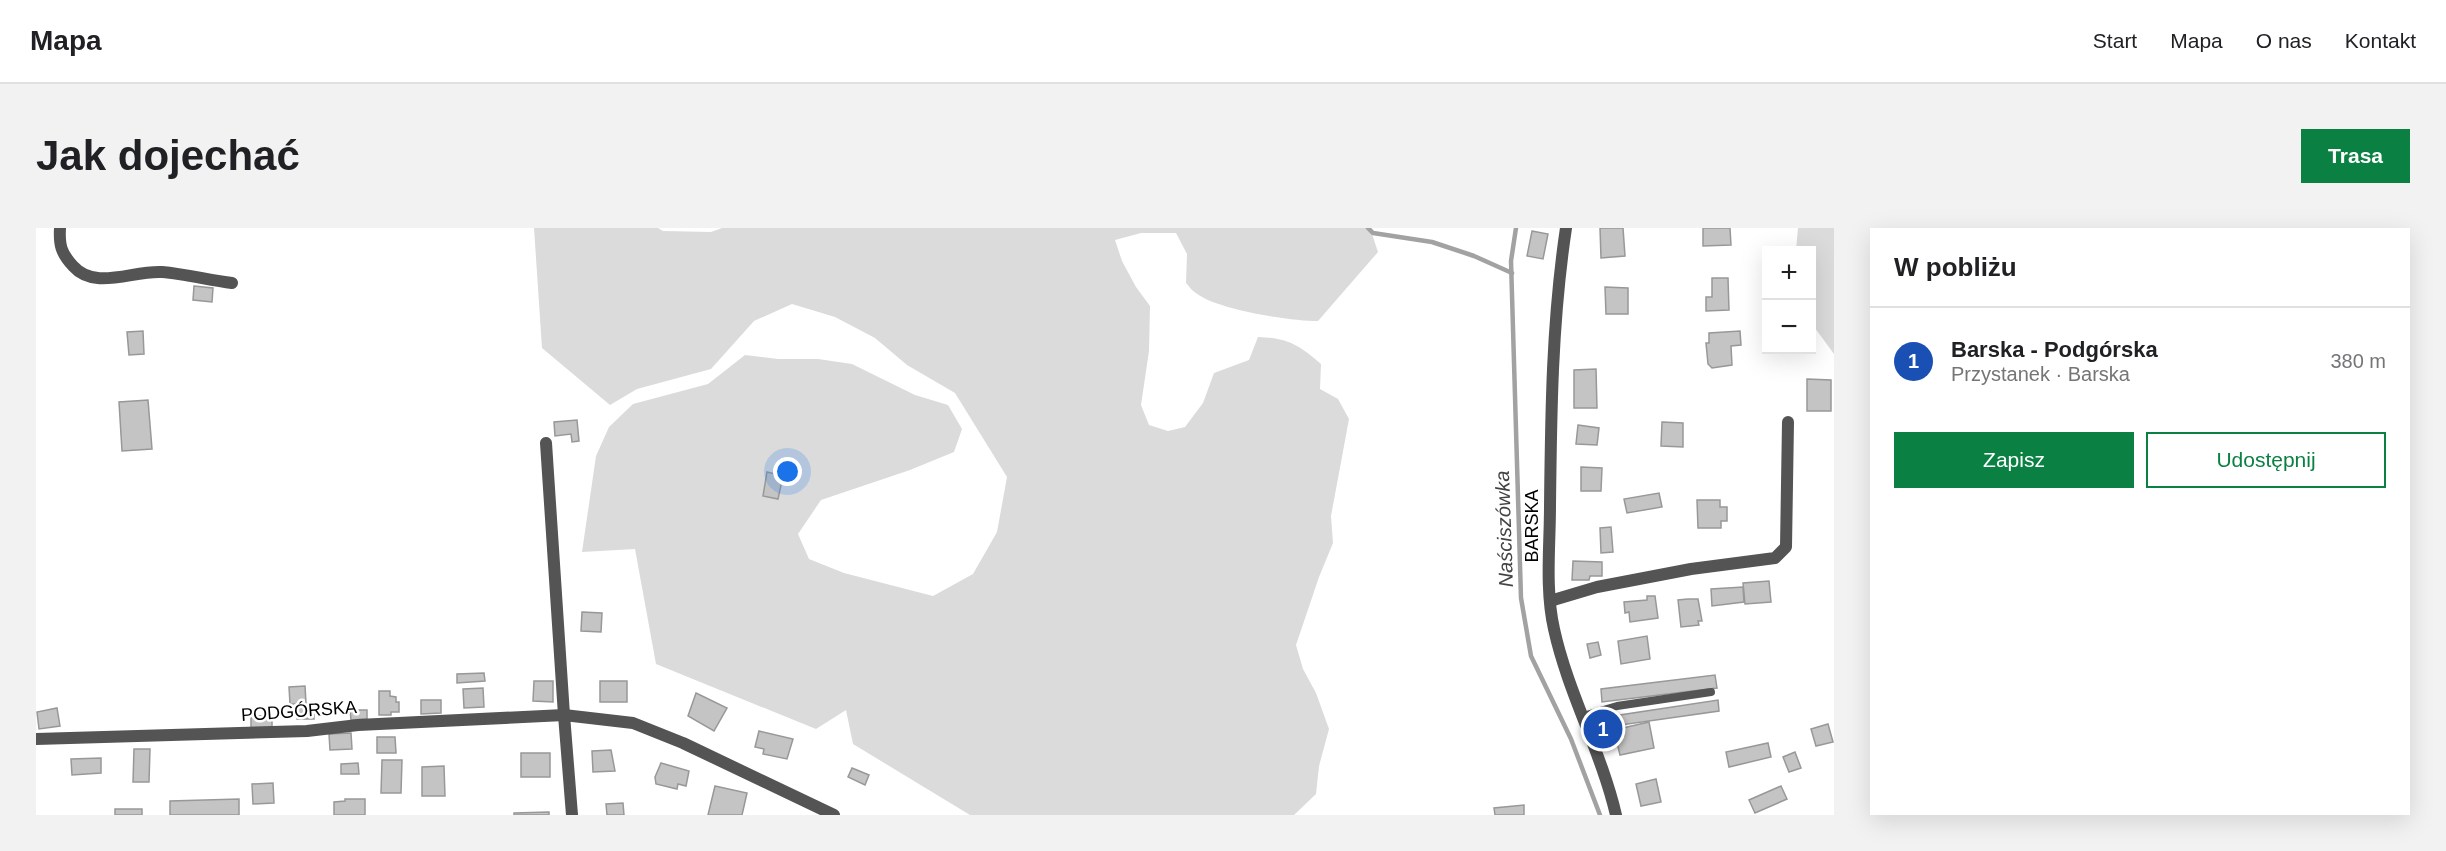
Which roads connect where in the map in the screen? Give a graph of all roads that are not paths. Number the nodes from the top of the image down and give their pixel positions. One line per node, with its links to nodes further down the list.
1 (60, 228): 3 (street)
2 (1566, 228): 6 (street, BARSKA)
3 (232, 284)
4 (1788, 422): 6 (street)
5 (546, 442): 8 (street)
6 (1550, 600): 9 (street, BARSKA)
7 (1711, 692): 9 (lane)
8 (564, 715): 10 (street, PODGÓRSKA); 11 (street); 12 (street, PODGÓRSKA)
9 (1583, 716): 13 (street, BARSKA)
10 (36, 739)
11 (572, 815)
12 (834, 815)
13 (1616, 815)

